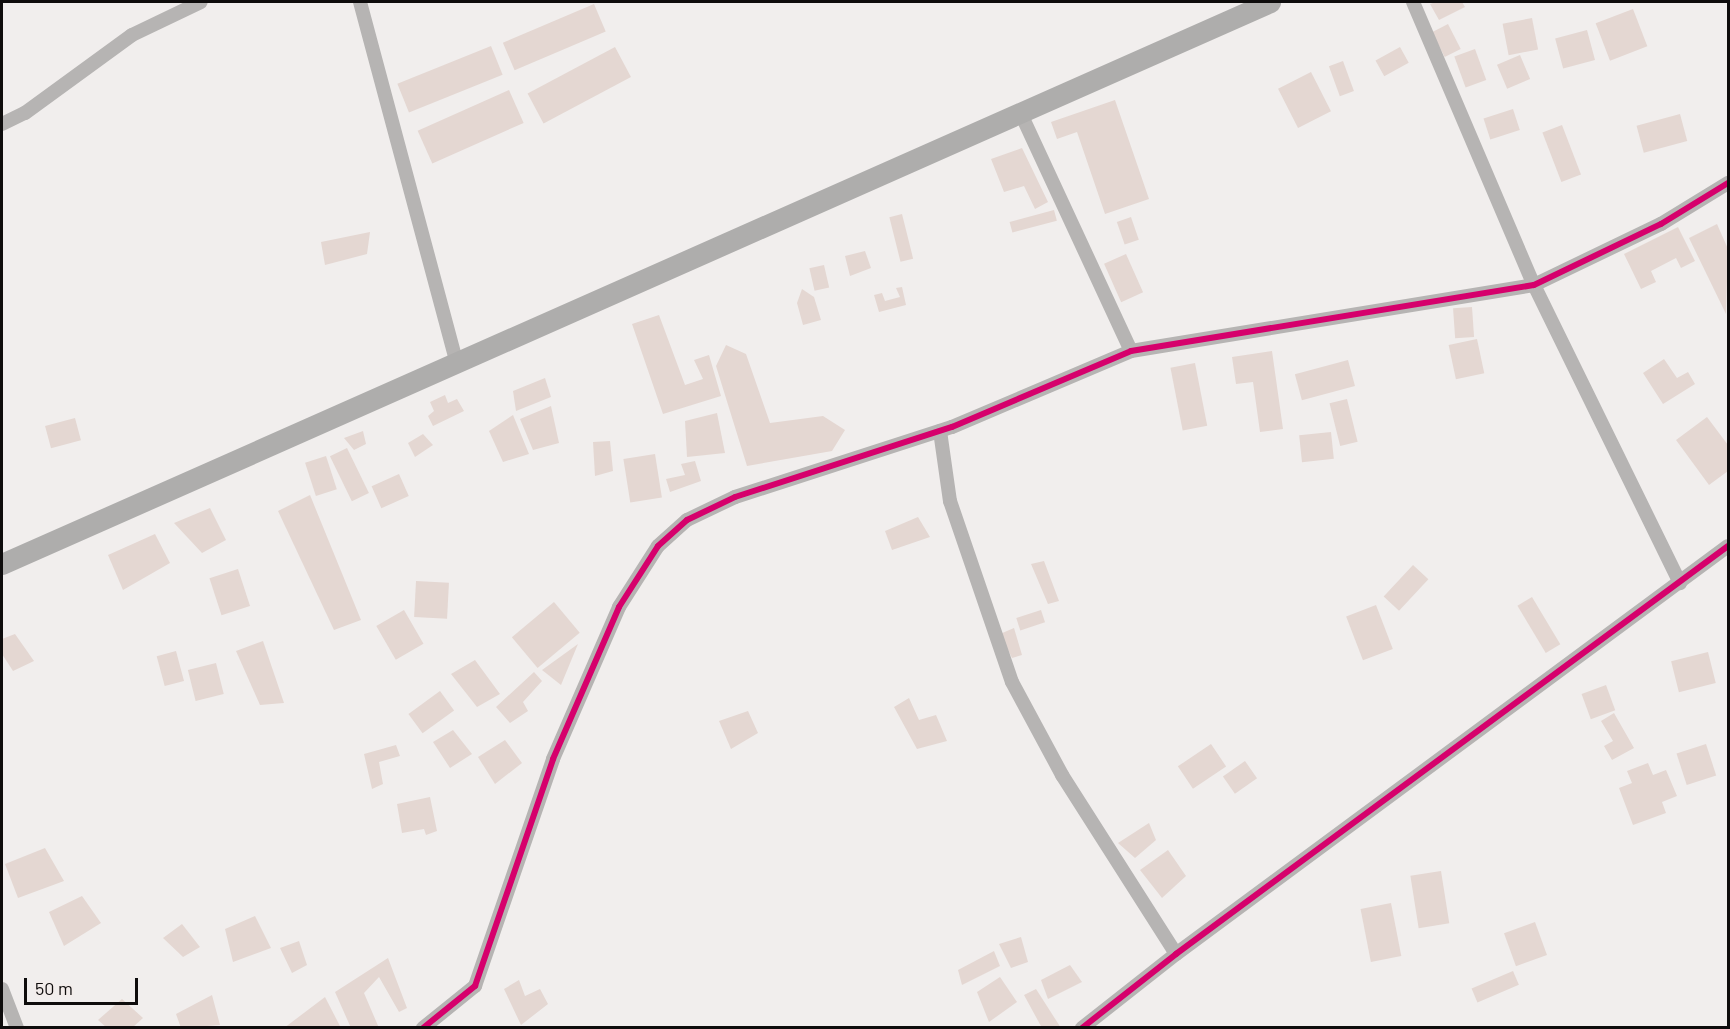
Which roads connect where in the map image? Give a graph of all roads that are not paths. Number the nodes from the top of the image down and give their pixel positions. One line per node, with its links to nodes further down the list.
1 (201, 2): 6 (street)
2 (360, 2): 10 (street)
3 (1270, 2): 5 (main road)
4 (1413, 2): 8 (street)
5 (1021, 114): 9 (street); 10 (main road)
6 (2, 124)
7 (1728, 183): 8 (street)
8 (1534, 285): 9 (street); 15 (street)
9 (1131, 351): 11 (street)
10 (457, 365): 13 (main road)
11 (940, 431): 16 (street); 19 (street)
12 (1724, 550): 14 (street); 15 (street)
13 (2, 564)
14 (1728, 565)
15 (1680, 584): 16 (street)
16 (1176, 954): 20 (street)
17 (2, 989): 18 (street)
18 (17, 1028)
19 (423, 1028)
20 (1082, 1028)

